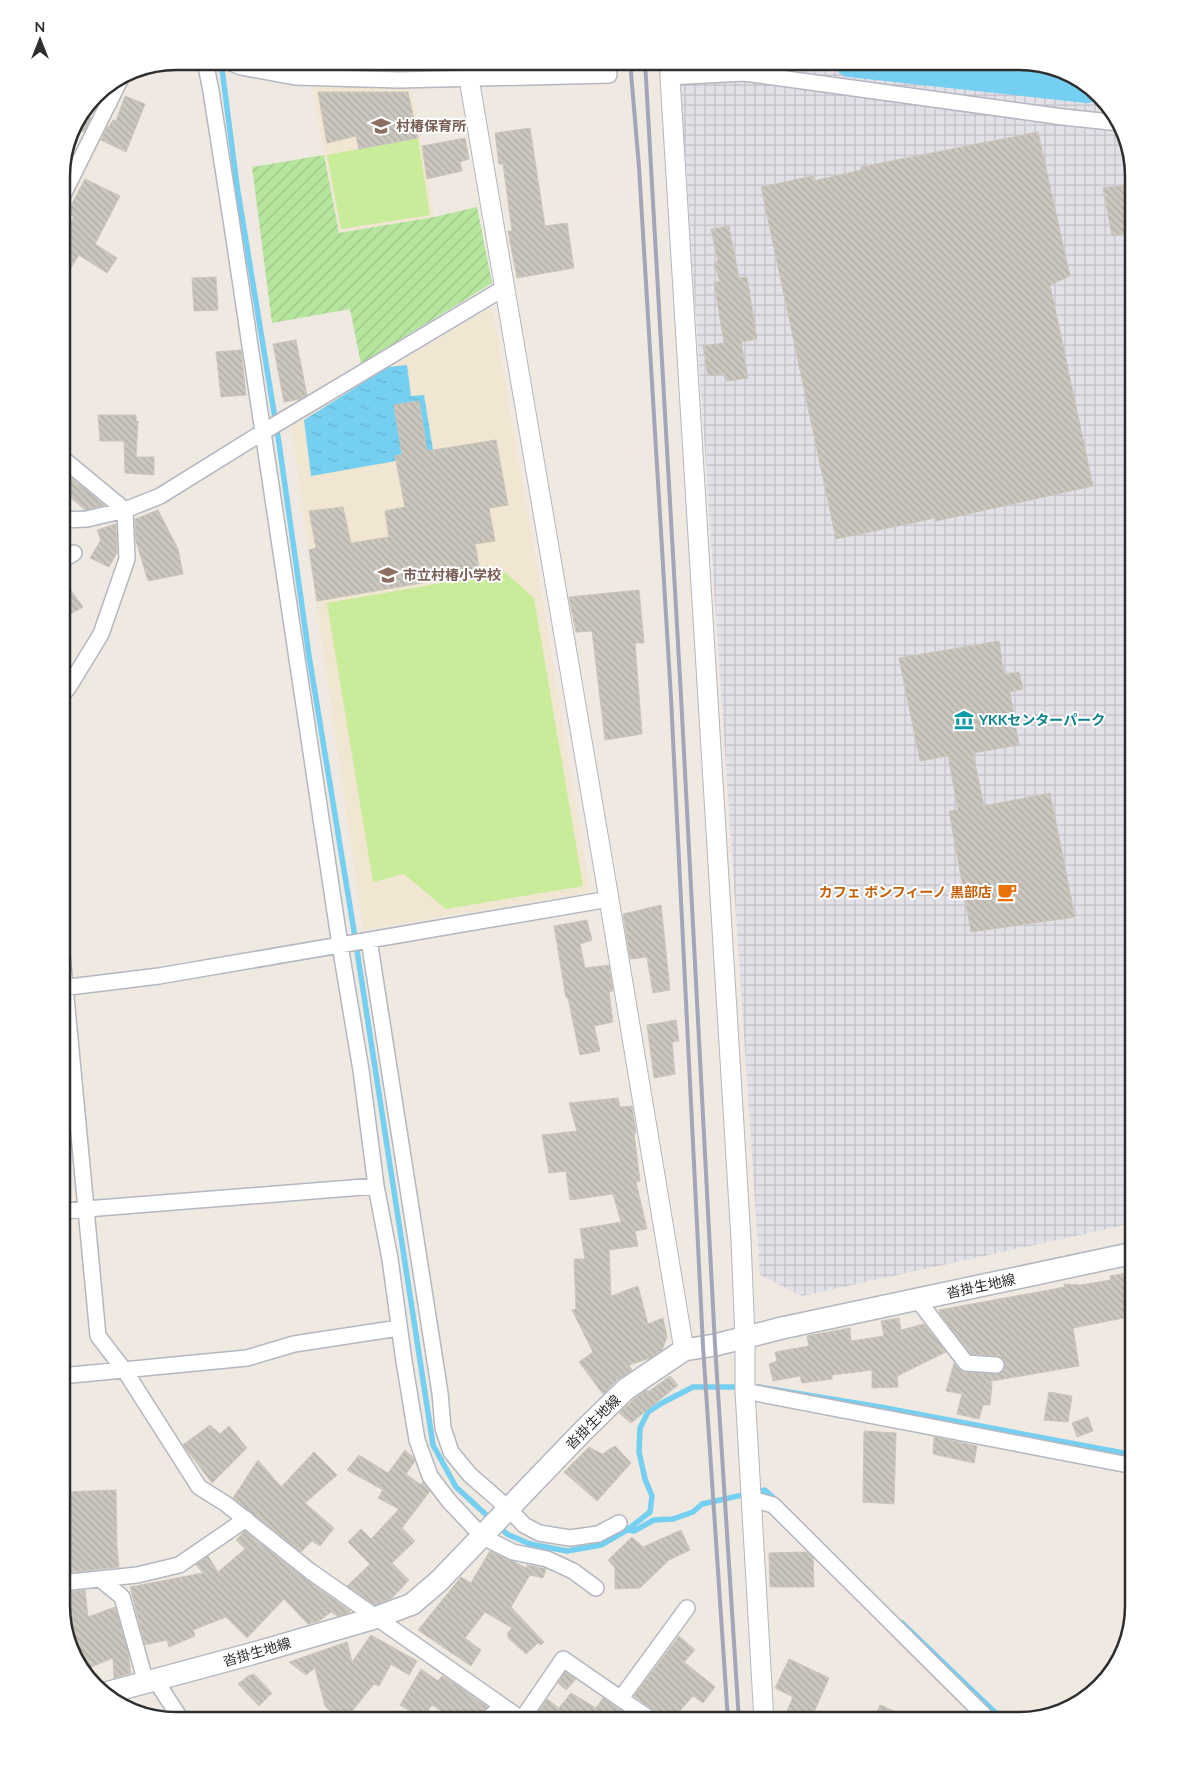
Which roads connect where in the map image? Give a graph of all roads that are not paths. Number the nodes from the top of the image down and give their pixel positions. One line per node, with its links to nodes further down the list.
1 (207, 70): 14 (street)
2 (256, 70): 3 (street)
3 (456, 70)
4 (467, 70): 13 (street)
5 (508, 70): 7 (street)
6 (669, 71): 11 (street); 30 (street)
7 (609, 75)
8 (116, 89): 10 (street)
9 (102, 100): 10 (street)
10 (109, 103): 12 (street)
11 (1110, 122)
12 (70, 183)
13 (504, 288): 14 (street); 19 (street)
14 (263, 432): 16 (street); 21 (street)
15 (70, 465): 16 (street)
16 (125, 510): 17 (street); 18 (street)
17 (70, 520)
18 (70, 681)
19 (609, 899): 20 (street); 31 (street)
20 (369, 940): 21 (street); 39 (street)
21 (340, 945): 22 (street); 24 (street)
22 (70, 987)
23 (70, 1048): 25 (street)
24 (376, 1186): 25 (street); 29 (street)
25 (86, 1209): 26 (street); 33 (street)
26 (70, 1210)
27 (1125, 1255): 28 (main road, 沓掛生地線)
28 (917, 1299): 30 (main road, 沓掛生地線); 32 (street)
29 (400, 1328): 33 (street); 39 (street)
30 (745, 1338): 31 (main road, 沓掛生地線); 35 (street)
31 (684, 1350): 39 (main road, 沓掛生地線)
32 (996, 1365)
33 (125, 1371): 34 (street); 38 (street)
34 (70, 1375)
35 (745, 1391): 36 (street); 37 (street)
36 (1125, 1464)
37 (751, 1498): 55 (street); 56 (street)
38 (246, 1519): 41 (street); 45 (street)
39 (497, 1522): 40 (street); 43 (street); 45 (main road, 沓掛生地線)
40 (619, 1523)
41 (100, 1579): 42 (street); 46 (street)
42 (70, 1582)
43 (596, 1588)
44 (687, 1608): 48 (street)
45 (375, 1618): 46 (main road, 沓掛生地線); 49 (street)
46 (151, 1682): 47 (main road, 沓掛生地線); 50 (street)
47 (113, 1691)
48 (621, 1698): 53 (street); 54 (street)
49 (502, 1706): 51 (street); 52 (street)
50 (175, 1712)
51 (495, 1712)
52 (511, 1712)
53 (528, 1712)
54 (640, 1712)
55 (763, 1712)
56 (981, 1712)

